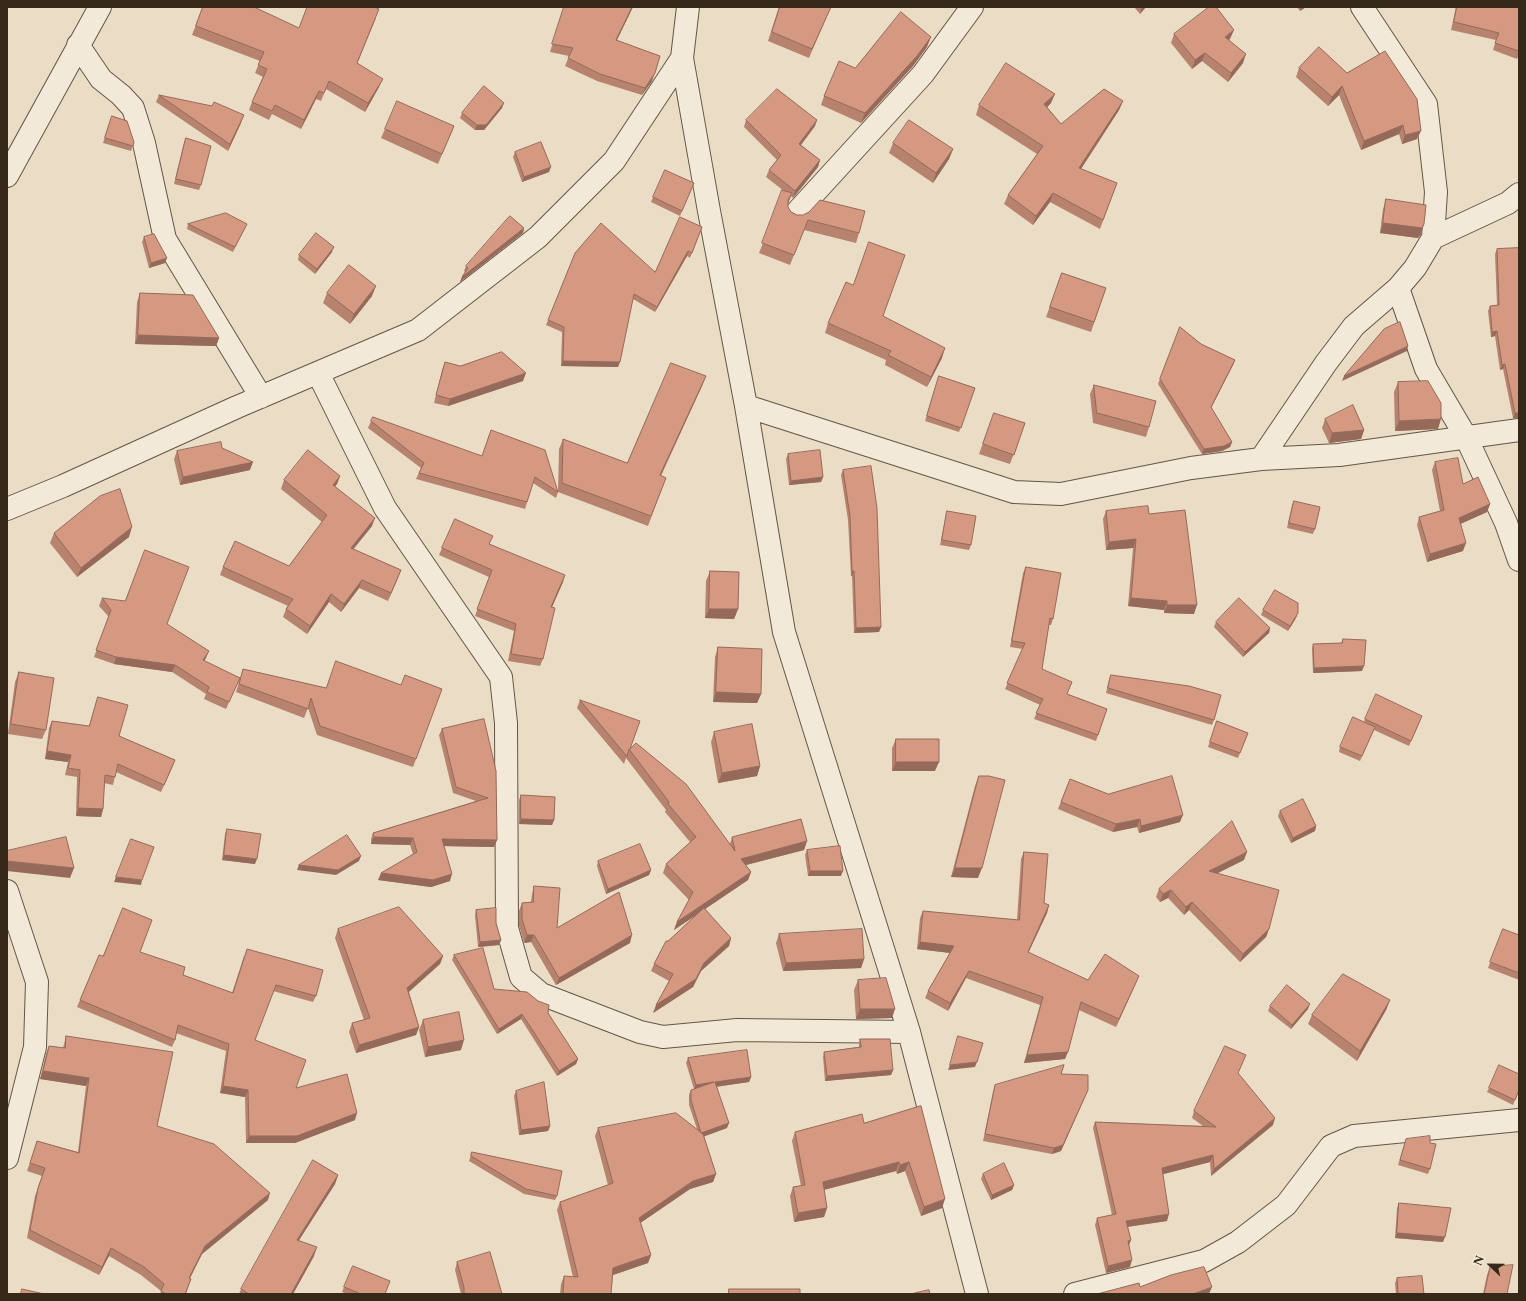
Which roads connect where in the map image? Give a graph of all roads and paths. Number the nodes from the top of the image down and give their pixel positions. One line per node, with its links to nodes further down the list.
1 (100, 7): 5 (street)
2 (688, 7): 6 (street)
3 (1362, 7): 10 (street)
4 (967, 8): 9 (street)
5 (78, 45): 7 (street); 13 (street)
6 (682, 58): 12 (street); 14 (street)
7 (7, 176)
8 (1519, 194): 10 (street)
9 (796, 213)
10 (1433, 238): 11 (street)
11 (1398, 288): 16 (street); 17 (street)
12 (318, 373): 13 (street); 21 (street)
13 (261, 397): 18 (street)
14 (746, 406): 17 (street); 21 (street)
15 (1519, 430): 16 (street)
16 (1466, 437): 17 (street); 19 (street)
17 (1261, 459)
18 (7, 509)
19 (1519, 560)
20 (7, 891): 23 (street)
21 (909, 1032): 24 (street)
22 (1519, 1120): 25 (street)
23 (7, 1158)
24 (977, 1294)
25 (1075, 1294)

